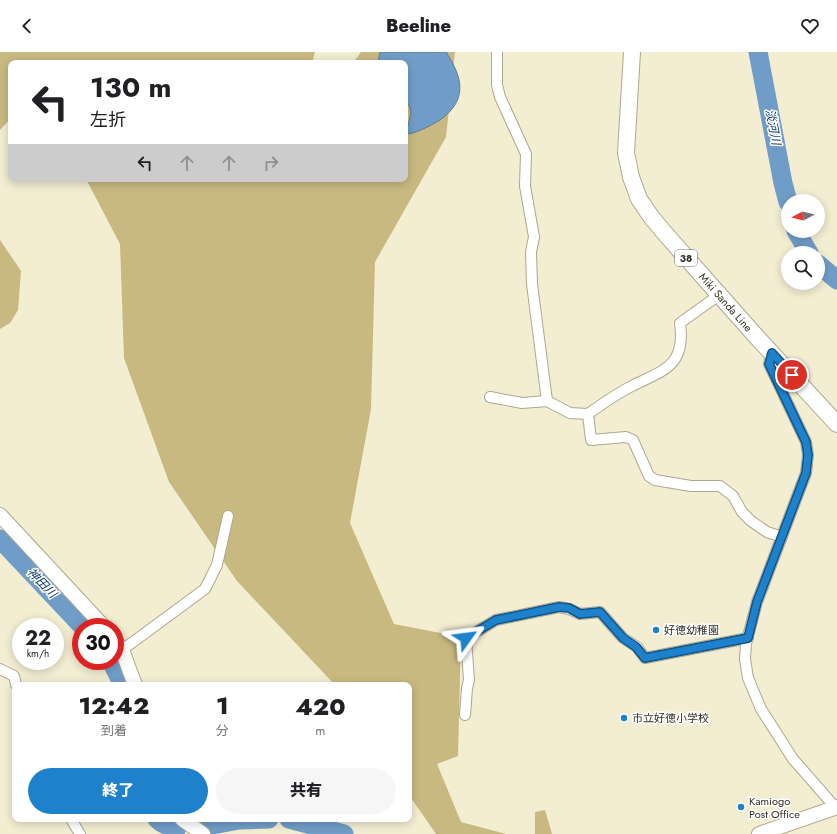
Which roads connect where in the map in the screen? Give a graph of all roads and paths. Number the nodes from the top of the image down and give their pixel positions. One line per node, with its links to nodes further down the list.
1 (497, 52): 6 (street)
2 (632, 52): 3 (main road, Miki Sanda Line / 38)
3 (719, 295): 4 (main road, Miki Sanda Line / 38); 7 (street)
4 (772, 353): 8 (main road, Miki Sanda Line / 38); 11 (street)
5 (490, 397): 6 (street)
6 (547, 401): 7 (street)
7 (588, 414): 11 (street)
8 (837, 424)
9 (0, 515): 12 (street)
10 (228, 516): 14 (street)
11 (782, 537): 13 (street)
12 (96, 618)
13 (748, 638): 19 (street); 20 (street)
14 (124, 641)
15 (124, 659): 18 (street)
16 (0, 669): 17 (street)
17 (15, 682)
18 (134, 682)
19 (465, 715)
20 (836, 807): 25 (street)
21 (73, 822): 23 (street)
22 (186, 822): 24 (street)
23 (80, 834)
24 (203, 834)
25 (759, 834)

